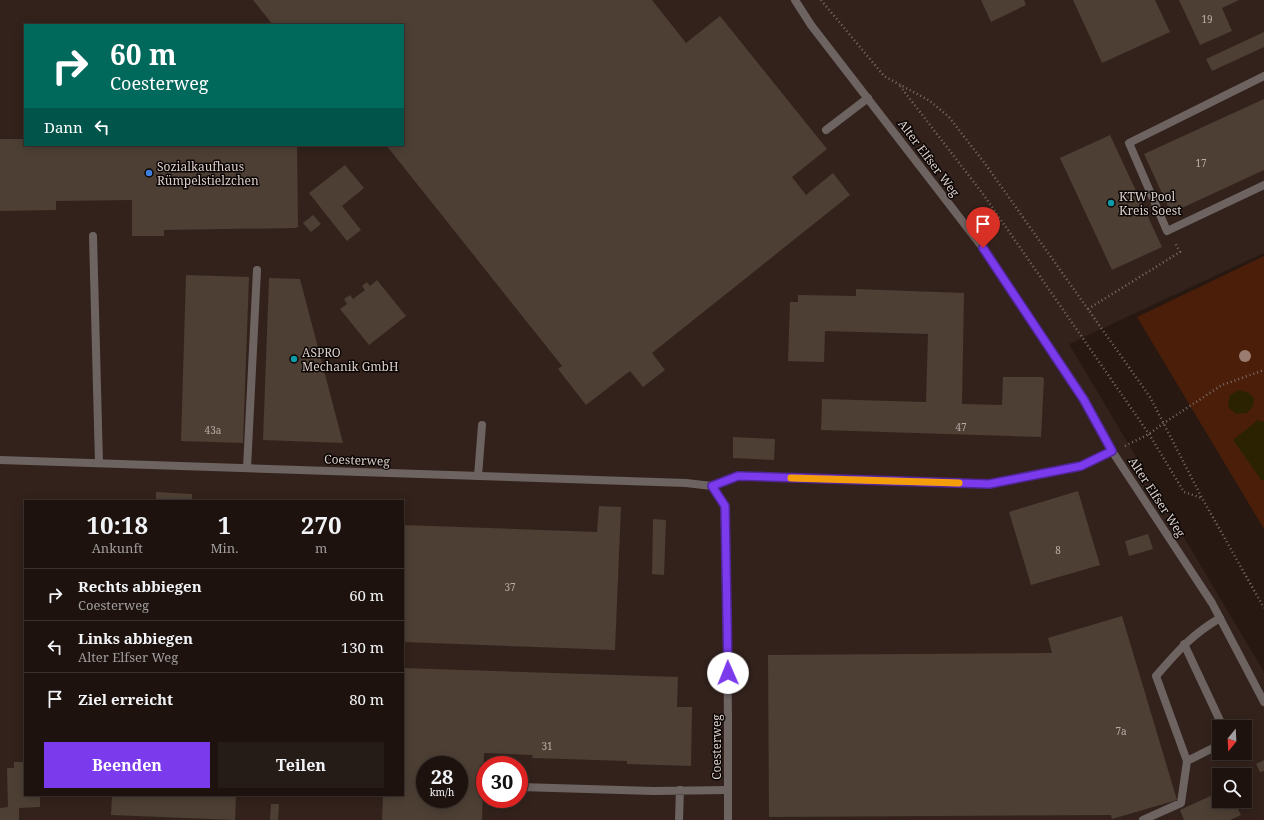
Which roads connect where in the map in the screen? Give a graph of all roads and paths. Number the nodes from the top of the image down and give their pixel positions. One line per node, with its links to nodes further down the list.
1 (795, 0): 5 (street, Alter Elfser Weg)
2 (821, 0): 4 (path)
3 (1264, 76): 8 (street)
4 (898, 84): 11 (path); 15 (path)
5 (868, 98): 6 (street); 16 (street, Alter Elfser Weg)
6 (826, 130)
7 (1264, 185): 8 (street)
8 (1167, 231): 11 (path)
9 (93, 236): 18 (street)
10 (257, 270): 19 (street)
11 (1088, 309): 13 (path)
12 (1264, 370): 13 (path)
13 (1164, 423): 15 (path); 22 (path)
14 (482, 425): 20 (street)
15 (1149, 434): 16 (path); 22 (path)
16 (1112, 451): 21 (street, Coesterweg); 24 (street, Alter Elfser Weg)
17 (0, 460): 18 (street, Coesterweg)
18 (99, 464): 19 (street, Coesterweg)
19 (248, 468): 20 (street, Coesterweg)
20 (478, 476): 21 (street, Coesterweg)
21 (712, 486): 32 (street, Coesterweg)
22 (1202, 498): 23 (path)
23 (1264, 608)
24 (1220, 618): 25 (street); 26 (street, Alter Elfser Weg)
25 (1184, 644): 27 (street); 29 (street)
26 (1264, 702)
27 (1220, 720)
28 (1212, 748): 29 (street)
29 (1187, 761): 35 (street)
30 (528, 787): 31 (street)
31 (680, 790): 32 (street); 33 (street)
32 (728, 790): 34 (street, Coesterweg)
33 (679, 820)
34 (728, 820)
35 (1143, 820)

